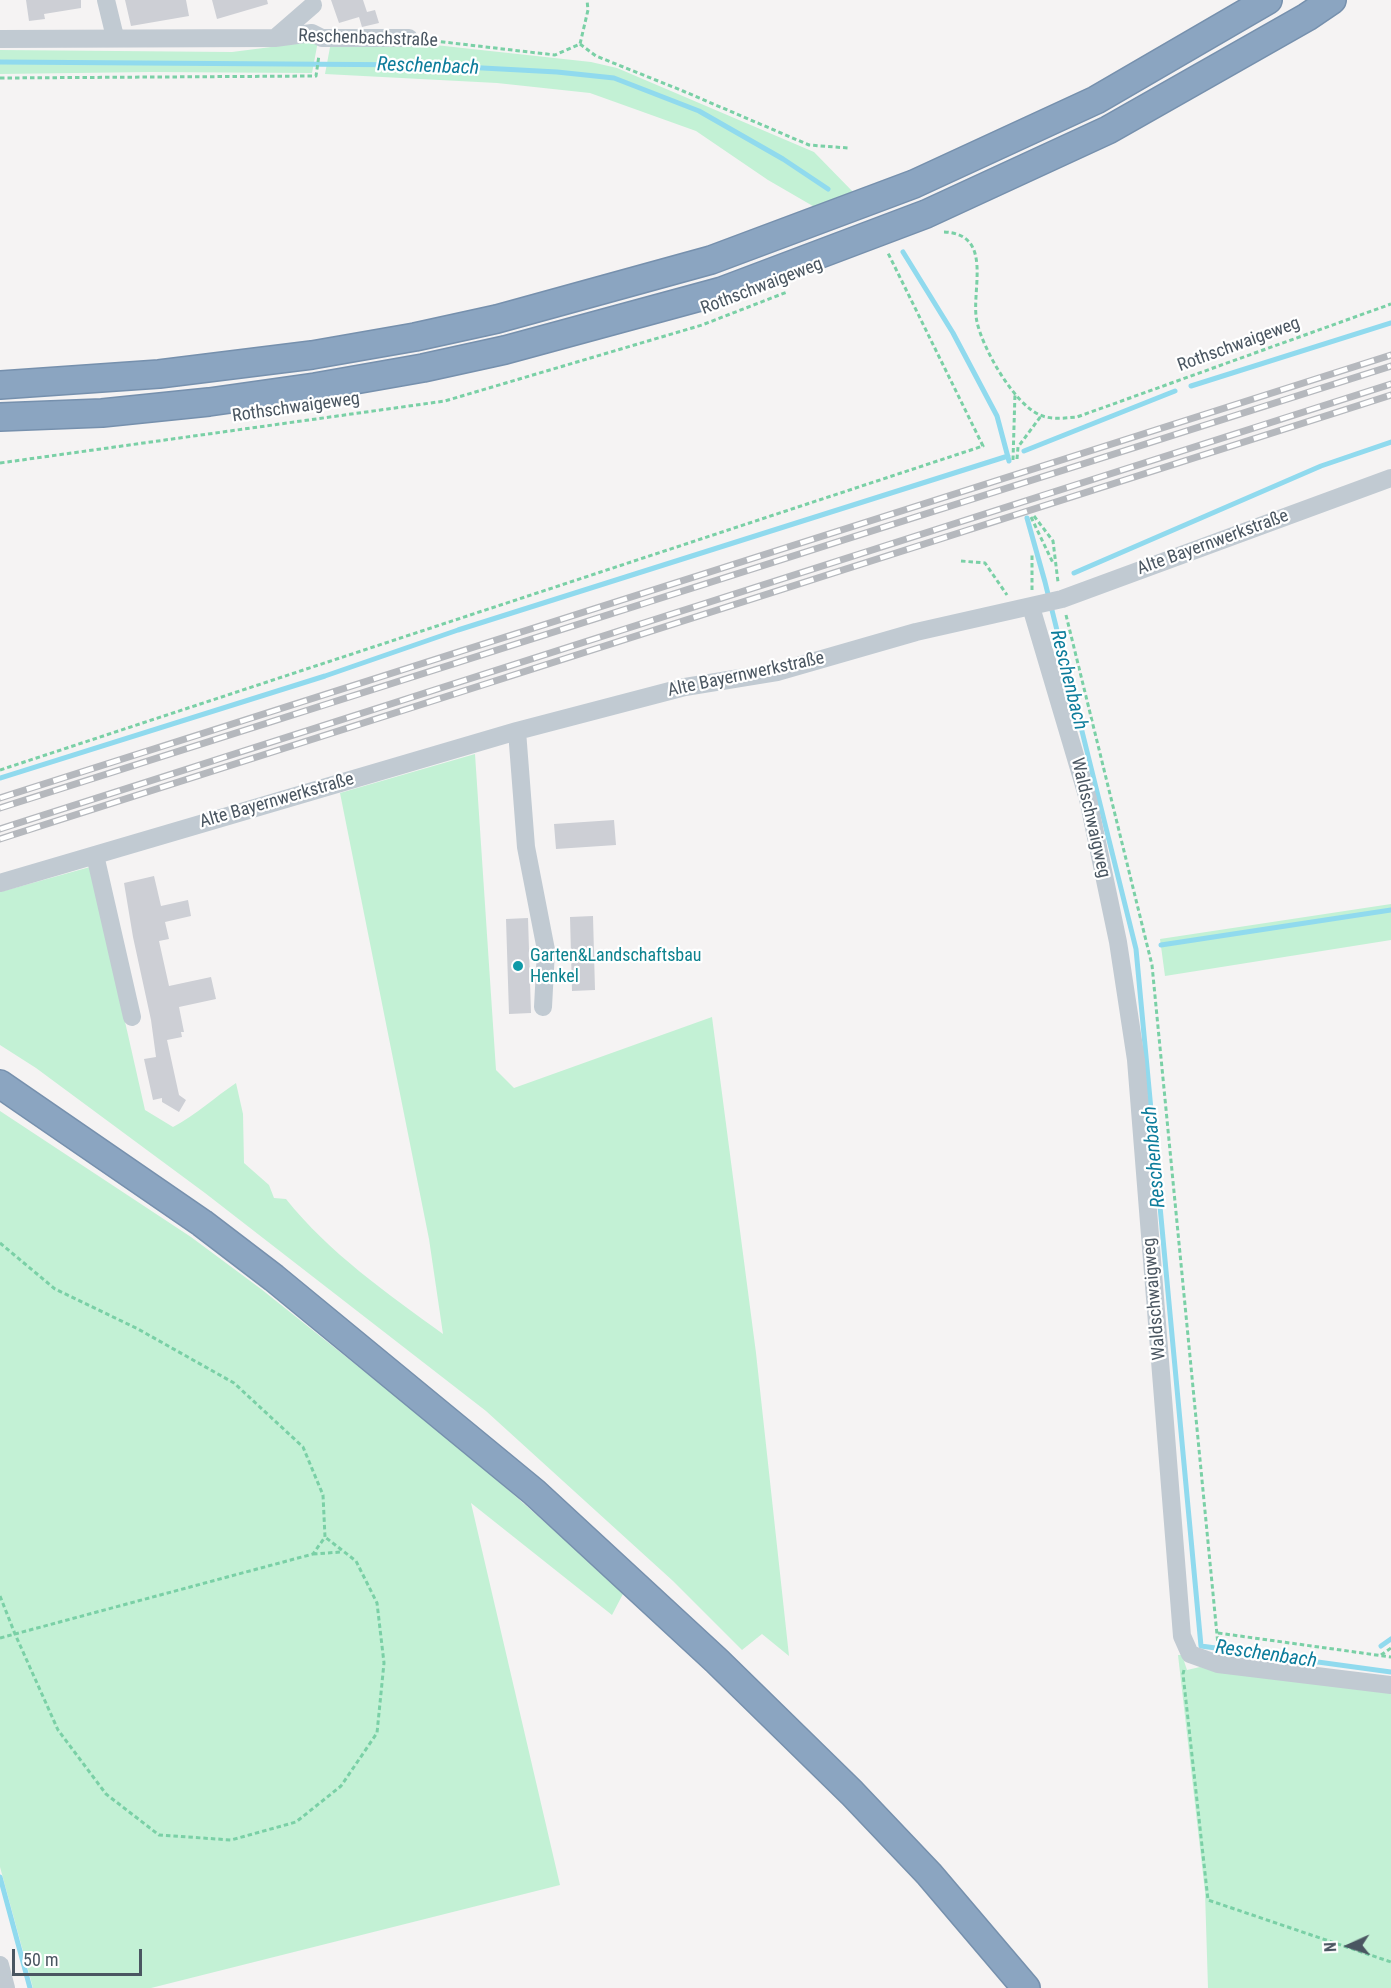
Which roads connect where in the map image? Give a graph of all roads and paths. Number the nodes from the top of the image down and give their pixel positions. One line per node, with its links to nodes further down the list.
1 (106, 0): 7 (street)
2 (586, 0): 11 (path)
3 (1268, 0): 19 (highway)
4 (1332, 0): 22 (highway)
5 (312, 2): 6 (street); 8 (street)
6 (317, 36): 8 (street, Reschenbachstraße); 9 (street, Reschenbachstraße); 12 (path)
7 (115, 37): 8 (street, Reschenbachstraße); 10 (street, Reschenbachstraße)
8 (275, 38)
9 (409, 38): 11 (path, Reschenbachstraße)
10 (0, 39)
11 (580, 44): 13 (path)
12 (0, 78)
13 (848, 148)
14 (934, 235): 21 (path)
15 (896, 249): 33 (path)
16 (790, 291): 26 (path, Rothschwaigeweg)
17 (1391, 304): 23 (path, Rothschwaigeweg)
18 (0, 366): 19 (highway)
19 (99, 380): 20 (highway)
20 (0, 385)
21 (1015, 392): 23 (path); 23 (path)
22 (102, 413): 24 (highway); 25 (highway)
23 (1041, 416)
24 (0, 417)
25 (0, 436)
26 (0, 462)
27 (1391, 478): 31 (street, Alte Bayernwerkstraße)
28 (1032, 517): 28 (path)
29 (1032, 553): 31 (path)
30 (961, 561): 31 (path)
31 (1030, 607): 32 (street, Alte Bayernwerkstraße); 48 (street, Waldschwaigweg)
32 (518, 731): 34 (street, Alte Bayernwerkstraße); 36 (street)
33 (0, 770)
34 (95, 855): 35 (street, Alte Bayernwerkstraße); 37 (street)
35 (0, 883)
36 (543, 1007)
37 (132, 1017)
38 (0, 1084): 55 (highway)
39 (0, 1243): 40 (path)
40 (325, 1537): 41 (path); 42 (path)
41 (343, 1551): 42 (path); 45 (path)
42 (313, 1554): 45 (path)
43 (0, 1596): 45 (path)
44 (1218, 1633): 49 (path)
45 (15, 1634): 46 (path)
46 (0, 1638)
47 (1391, 1648): 49 (path)
48 (1190, 1654): 51 (street); 52 (path)
49 (1380, 1656): 50 (path)
50 (1391, 1657)
51 (1391, 1685)
52 (1391, 1962)
53 (0, 1965): 54 (street)
54 (6, 1988)
55 (1026, 1988)

